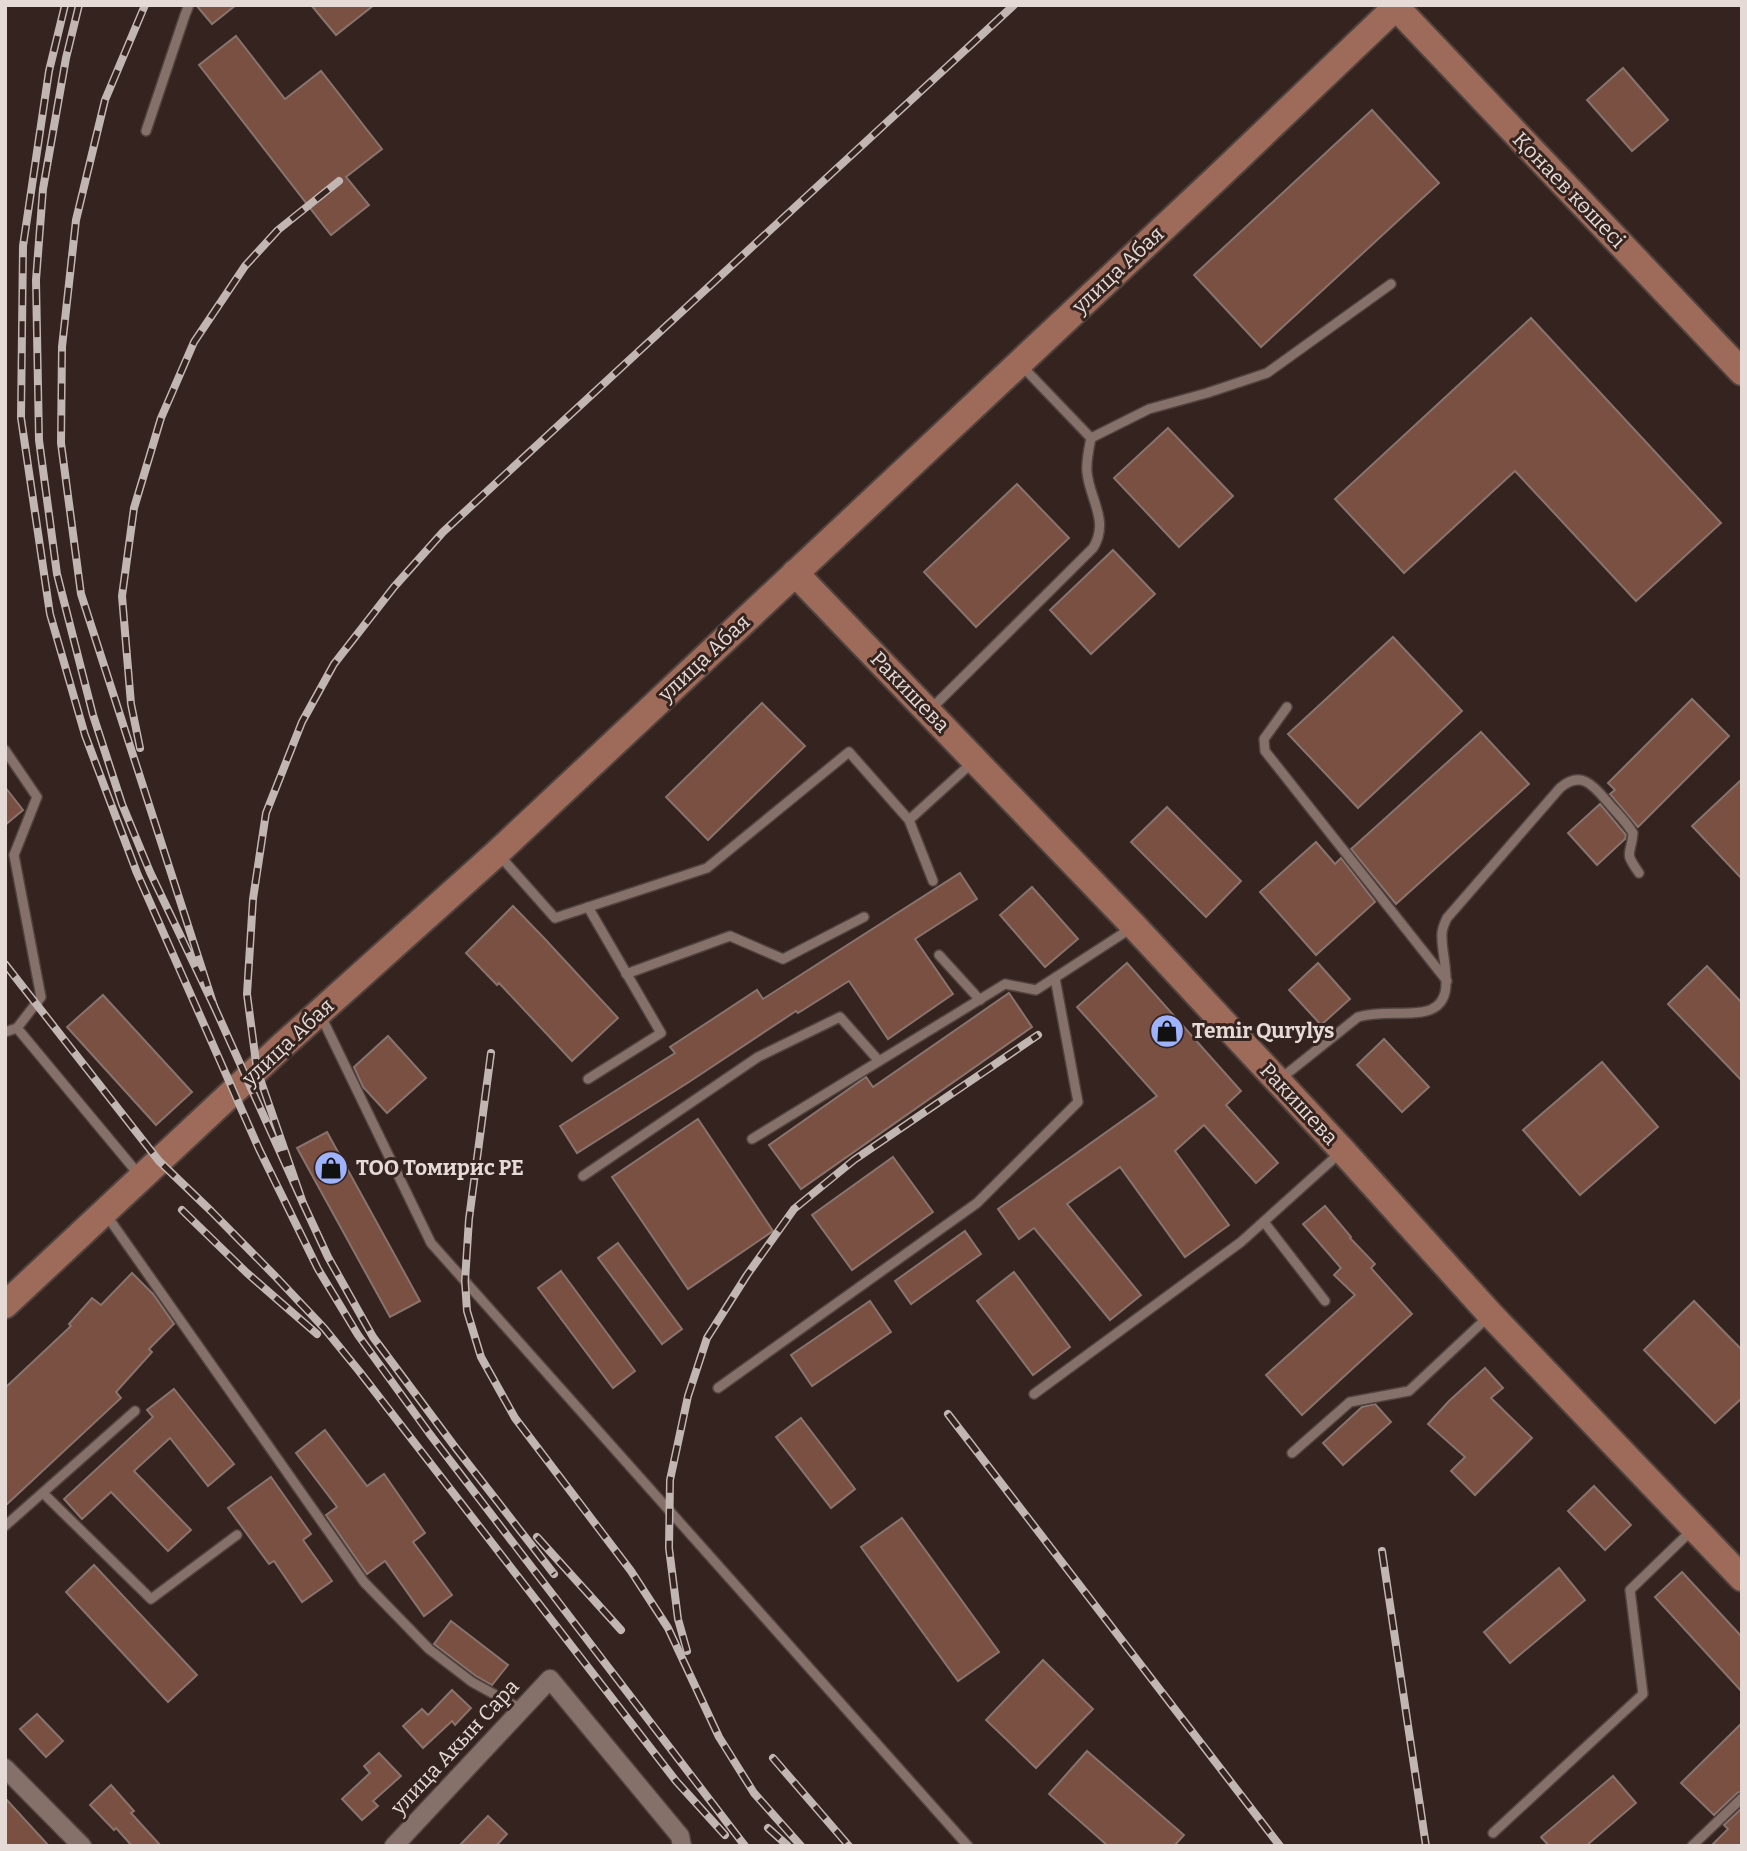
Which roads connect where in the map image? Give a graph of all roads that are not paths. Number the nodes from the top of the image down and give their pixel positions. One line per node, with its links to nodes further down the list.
1 (189, 5): 3 (lane)
2 (1397, 6): 5 (street, улица Абая); 6 (street, Қонаев көшесі)
3 (146, 131)
4 (1391, 284): 7 (lane)
5 (1019, 363): 7 (lane); 8 (street, улица Абая)
6 (1742, 372)
7 (1091, 438): 10 (lane)
8 (795, 573): 10 (street, Ракишева); 14 (street, улица Абая)
9 (1287, 707): 24 (lane)
10 (929, 711): 12 (street, Ракишева)
11 (5, 750): 15 (lane)
12 (976, 760): 13 (lane); 20 (street, Ракишева)
13 (909, 820): 17 (lane); 18 (lane)
14 (497, 853): 18 (lane); 26 (street, улица Абая)
15 (10, 860): 27 (lane)
16 (1639, 873): 24 (lane)
17 (933, 881)
18 (588, 907): 22 (lane)
19 (864, 917): 22 (lane)
20 (1134, 926): 23 (lane); 31 (street, Ракишева)
21 (939, 955): 25 (lane)
22 (626, 974): 30 (lane)
23 (1055, 978): 25 (lane); 41 (lane)
24 (1448, 983): 31 (lane)
25 (980, 1000): 29 (lane)
26 (319, 1013): 35 (street, улица Абая); 57 (lane)
27 (17, 1028): 28 (lane); 35 (lane)
28 (5, 1032)
29 (879, 1061): 32 (lane); 34 (lane)
30 (587, 1079)
31 (1278, 1081): 33 (street, Ракишева)
32 (751, 1139)
33 (1342, 1150): 37 (lane); 40 (street, Ракишева)
34 (583, 1176)
35 (141, 1177): 36 (street, улица Абая)
36 (104, 1212): 39 (street, улица Абая); 50 (lane)
37 (1264, 1222): 38 (lane); 42 (lane)
38 (1325, 1301)
39 (5, 1305)
40 (1490, 1314): 44 (lane); 47 (street, Ракишева)
41 (718, 1388)
42 (1034, 1394)
43 (135, 1411): 45 (lane)
44 (1292, 1452)
45 (43, 1493): 46 (lane); 48 (lane)
46 (5, 1526)
47 (1694, 1528): 49 (street, Ракишева); 53 (lane)
48 (237, 1535)
49 (1742, 1578)
50 (521, 1709): 55 (street, улица Акын Сара); 56 (street, улица Акын Сара)
51 (5, 1768): 54 (street)
52 (1742, 1798): 58 (lane)
53 (1493, 1833)
54 (82, 1846)
55 (394, 1846)
56 (682, 1846)
57 (968, 1846)
58 (1692, 1846)

